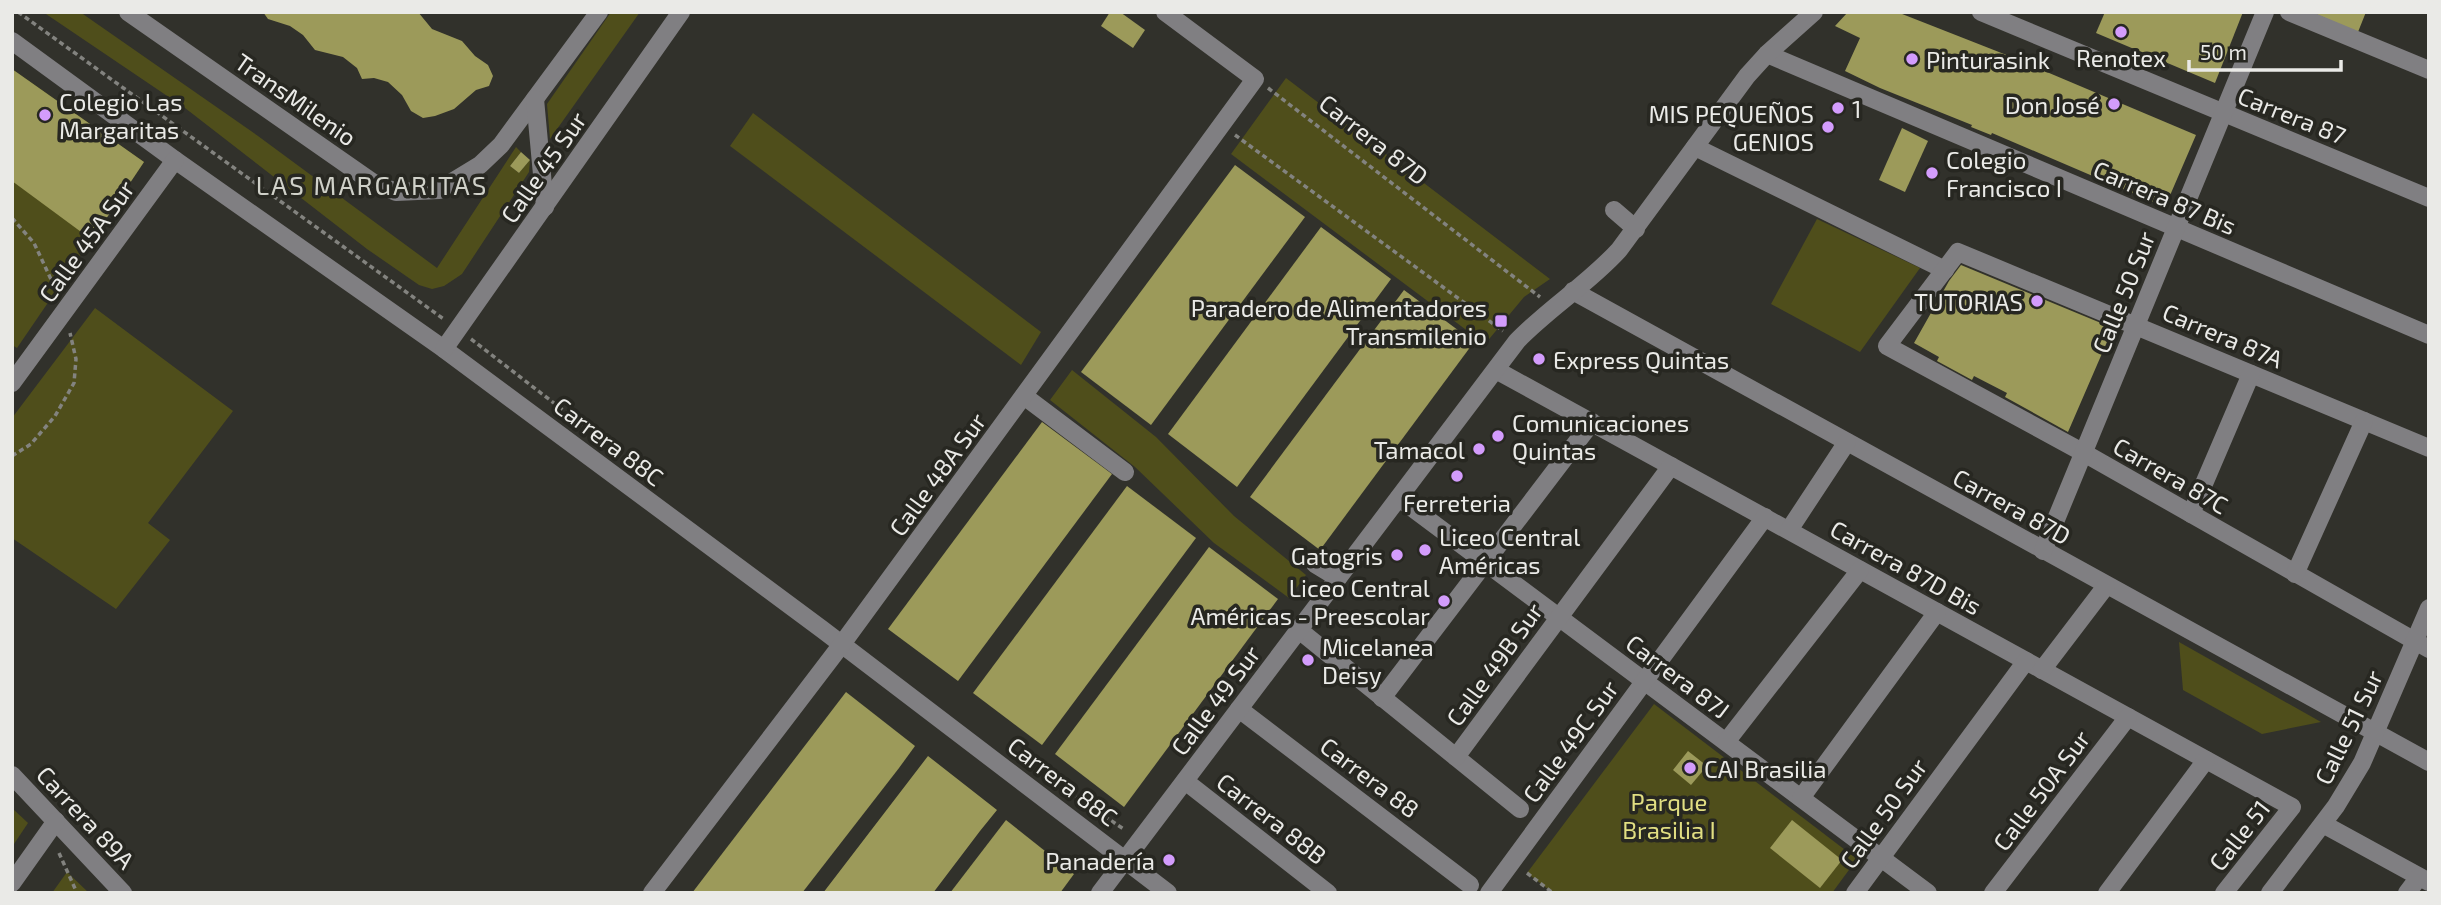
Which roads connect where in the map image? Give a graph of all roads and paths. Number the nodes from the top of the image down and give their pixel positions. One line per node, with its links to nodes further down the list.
1 (18, 12): 29 (path)
2 (128, 12): 15 (street, TransMilenio)
3 (598, 12): 15 (street, TransMilenio)
4 (681, 12): 21 (street, Calle 45 Sur)
5 (1164, 12): 14 (street)
6 (1814, 12): 12 (street, Calle 49 Sur)
7 (1981, 12): 10 (street, Carrera 87)
8 (2265, 12): 16 (street, Calle 50 Sur)
9 (2289, 12): 13 (street)
10 (2012, 17): 16 (street, Carrera 87)
11 (12, 41): 19 (street, Carrera 88C)
12 (1767, 54): 18 (street, Calle 49 Sur); 23 (street, Carrera 87 Bis)
13 (2429, 70)
14 (1255, 79): 17 (street, Calle 48A Sur); 27 (path, Carrera 87D)
15 (535, 99): 21 (street)
16 (2224, 113): 20 (street, Carrera 87); 23 (street, Calle 50 Sur)
17 (1222, 125): 31 (path); 36 (street, Calle 48A Sur)
18 (1695, 147): 24 (street, Calle 49 Sur); 25 (street)
19 (175, 160): 32 (street, Carrera 88C); 35 (street, Calle 45A Sur)
20 (2429, 198)
21 (545, 207): 29 (street, Calle 45 Sur)
22 (1614, 210): 24 (street)
23 (2176, 228): 28 (street, Calle 50 Sur); 30 (street, Carrera 87 Bis)
24 (1636, 229): 26 (street, Calle 49 Sur)
25 (1945, 270): 28 (street, Carrera 87A); 42 (street, Carrera 87C)
26 (1573, 291): 27 (street, Calle 49 Sur); 39 (street, Carrera 87D)
27 (1553, 307): 31 (street, Calle 49 Sur)
28 (2136, 326): 34 (street, Carrera 87A); 42 (street, Calle 50 Sur)
29 (458, 330): 32 (street, Calle 45 Sur); 40 (path)
30 (2429, 335)
31 (1517, 341): 33 (street, Calle 49 Sur)
32 (444, 349): 60 (street, Carrera 88C)
33 (1496, 370): 38 (street, Carrera 87D Bis); 45 (street, Calle 49 Sur)
34 (2251, 374): 37 (street, Carrera 87A); 46 (street)
35 (12, 383)
36 (1024, 396): 44 (street); 60 (street, Calle 48A Sur)
37 (2364, 421): 41 (street, Carrera 87A); 53 (street)
38 (1592, 422): 43 (street, Carrera 87D Bis); 50 (street)
39 (1846, 442): 48 (street); 49 (street, Carrera 87D)
40 (607, 444)
41 (2429, 448)
42 (2084, 453): 46 (street, Carrera 87C); 49 (street, Calle 50 Sur)
43 (1671, 466): 47 (street, Carrera 87D Bis); 58 (street, Calle 49B Sur)
44 (1125, 472)
45 (1399, 498): 50 (street, Carrera 87J); 54 (street, Calle 49 Sur)
46 (2191, 514): 53 (street, Carrera 87C)
47 (1765, 517): 48 (street, Carrera 87D Bis); 64 (street, Calle 49C Sur)
48 (1789, 530): 52 (street, Carrera 87D Bis)
49 (2043, 551): 55 (street, Carrera 87D)
50 (1485, 562): 58 (street, Carrera 87J); 65 (street)
51 (1315, 564): 54 (street)
52 (1860, 570): 57 (street, Carrera 87D Bis); 69 (street)
53 (2295, 574): 61 (street, Carrera 87C)
54 (1338, 578): 59 (street, Calle 49 Sur)
55 (2106, 586): 63 (street); 68 (street, Carrera 87D)
56 (2429, 608): 61 (street, Calle 51 Sur)
57 (1937, 612): 62 (street, Carrera 87D Bis); 76 (street)
58 (1559, 618): 64 (street, Carrera 87J); 70 (street, Calle 49B Sur)
59 (1299, 630): 65 (street); 66 (street, Calle 49 Sur)
60 (842, 645): 83 (street, Carrera 88C); 90 (street, Calle 48A Sur)
61 (2422, 646): 68 (street, Calle 51 Sur)
62 (2026, 661): 63 (street, Carrera 87D Bis); 82 (street, Calle 50 Sur)
63 (2042, 670): 67 (street, Carrera 87D Bis)
64 (1645, 681): 69 (street, Carrera 87J); 84 (street, Calle 49C Sur)
65 (1382, 698): 70 (street)
66 (1239, 709): 74 (street, Calle 49 Sur); 87 (street, Carrera 88)
67 (2128, 717): 71 (street, Carrera 87D Bis); 98 (street, Calle 50A Sur)
68 (2376, 734): 72 (street, Carrera 87D); 79 (street, Calle 51 Sur)
69 (1726, 742): 76 (street, Carrera 87J)
70 (1456, 757): 78 (street)
71 (2206, 760): 77 (street, Carrera 87D Bis); 99 (street)
72 (2429, 762)
73 (12, 775): 80 (street, Carrera 89A)
74 (1185, 781): 83 (street, Calle 49 Sur); 93 (street, Carrera 88B)
75 (1075, 796): 81 (path)
76 (1801, 798): 82 (street, Carrera 87J)
77 (2292, 807): 100 (street, Calle 51)
78 (1520, 809)
79 (2323, 824): 85 (street); 101 (street, Calle 51 Sur)
80 (52, 826): 86 (street); 88 (path); 89 (street, Carrera 89A)
81 (1132, 828)
82 (1881, 858): 96 (street, Calle 50 Sur); 97 (street, Carrera 87J)
83 (1126, 860): 91 (street, Calle 49 Sur); 92 (street, Carrera 88C)
84 (1512, 861): 94 (street, Calle 49C Sur); 95 (path)
85 (2424, 879): 102 (street)
86 (12, 883)
87 (1470, 885)
88 (76, 893)
89 (123, 893)
90 (652, 893)
91 (1100, 893)
92 (1168, 893)
93 (1328, 893)
94 (1489, 893)
95 (1553, 893)
96 (1855, 893)
97 (1928, 893)
98 (1993, 893)
99 (2107, 893)
100 (2224, 893)
101 (2270, 893)
102 (2407, 893)

